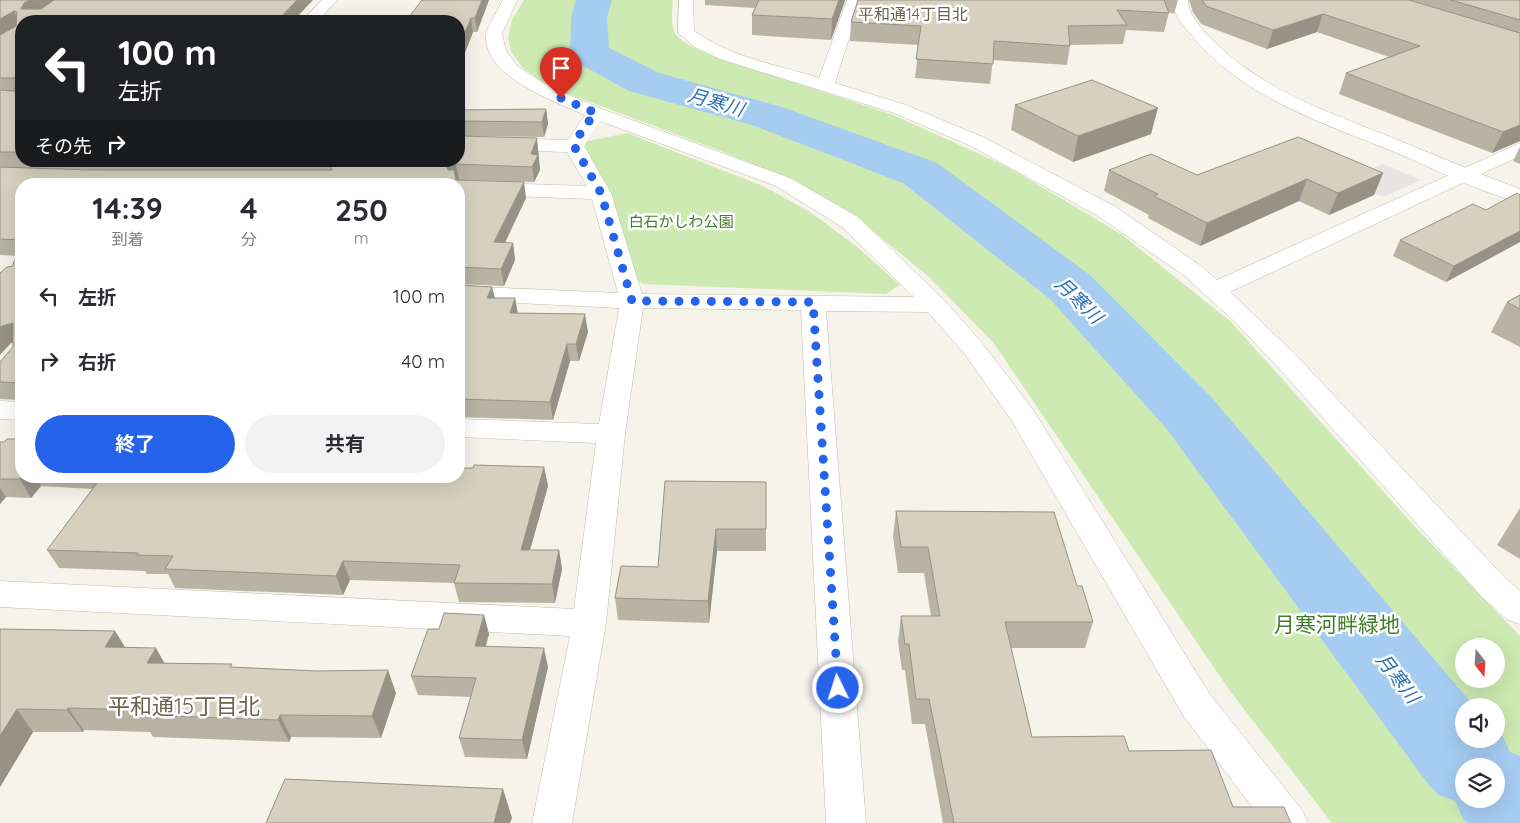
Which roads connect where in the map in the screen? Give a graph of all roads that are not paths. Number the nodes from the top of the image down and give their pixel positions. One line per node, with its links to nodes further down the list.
1 (330, 0): 6 (street)
2 (510, 0): 8 (street)
3 (686, 0): 7 (street)
4 (854, 0): 7 (street)
5 (1181, 0): 12 (street)
6 (316, 15)
7 (825, 86): 16 (street)
8 (596, 113): 10 (street); 20 (street)
9 (465, 143): 10 (street)
10 (574, 146): 14 (street)
11 (1520, 148): 12 (street)
12 (1462, 174): 15 (street); 16 (street)
13 (465, 188): 14 (street)
14 (601, 193): 18 (street)
15 (1520, 196)
16 (1214, 290): 26 (street)
17 (465, 293): 18 (street)
18 (632, 301): 19 (street); 24 (street)
19 (813, 302): 20 (street); 29 (street)
20 (935, 305): 30 (street)
21 (0, 410): 22 (street)
22 (15, 411)
23 (465, 428): 24 (street)
24 (611, 434): 27 (street)
25 (0, 594): 27 (street)
26 (1520, 610)
27 (589, 623): 28 (street)
28 (552, 823)
29 (846, 823)
30 (1288, 823)

